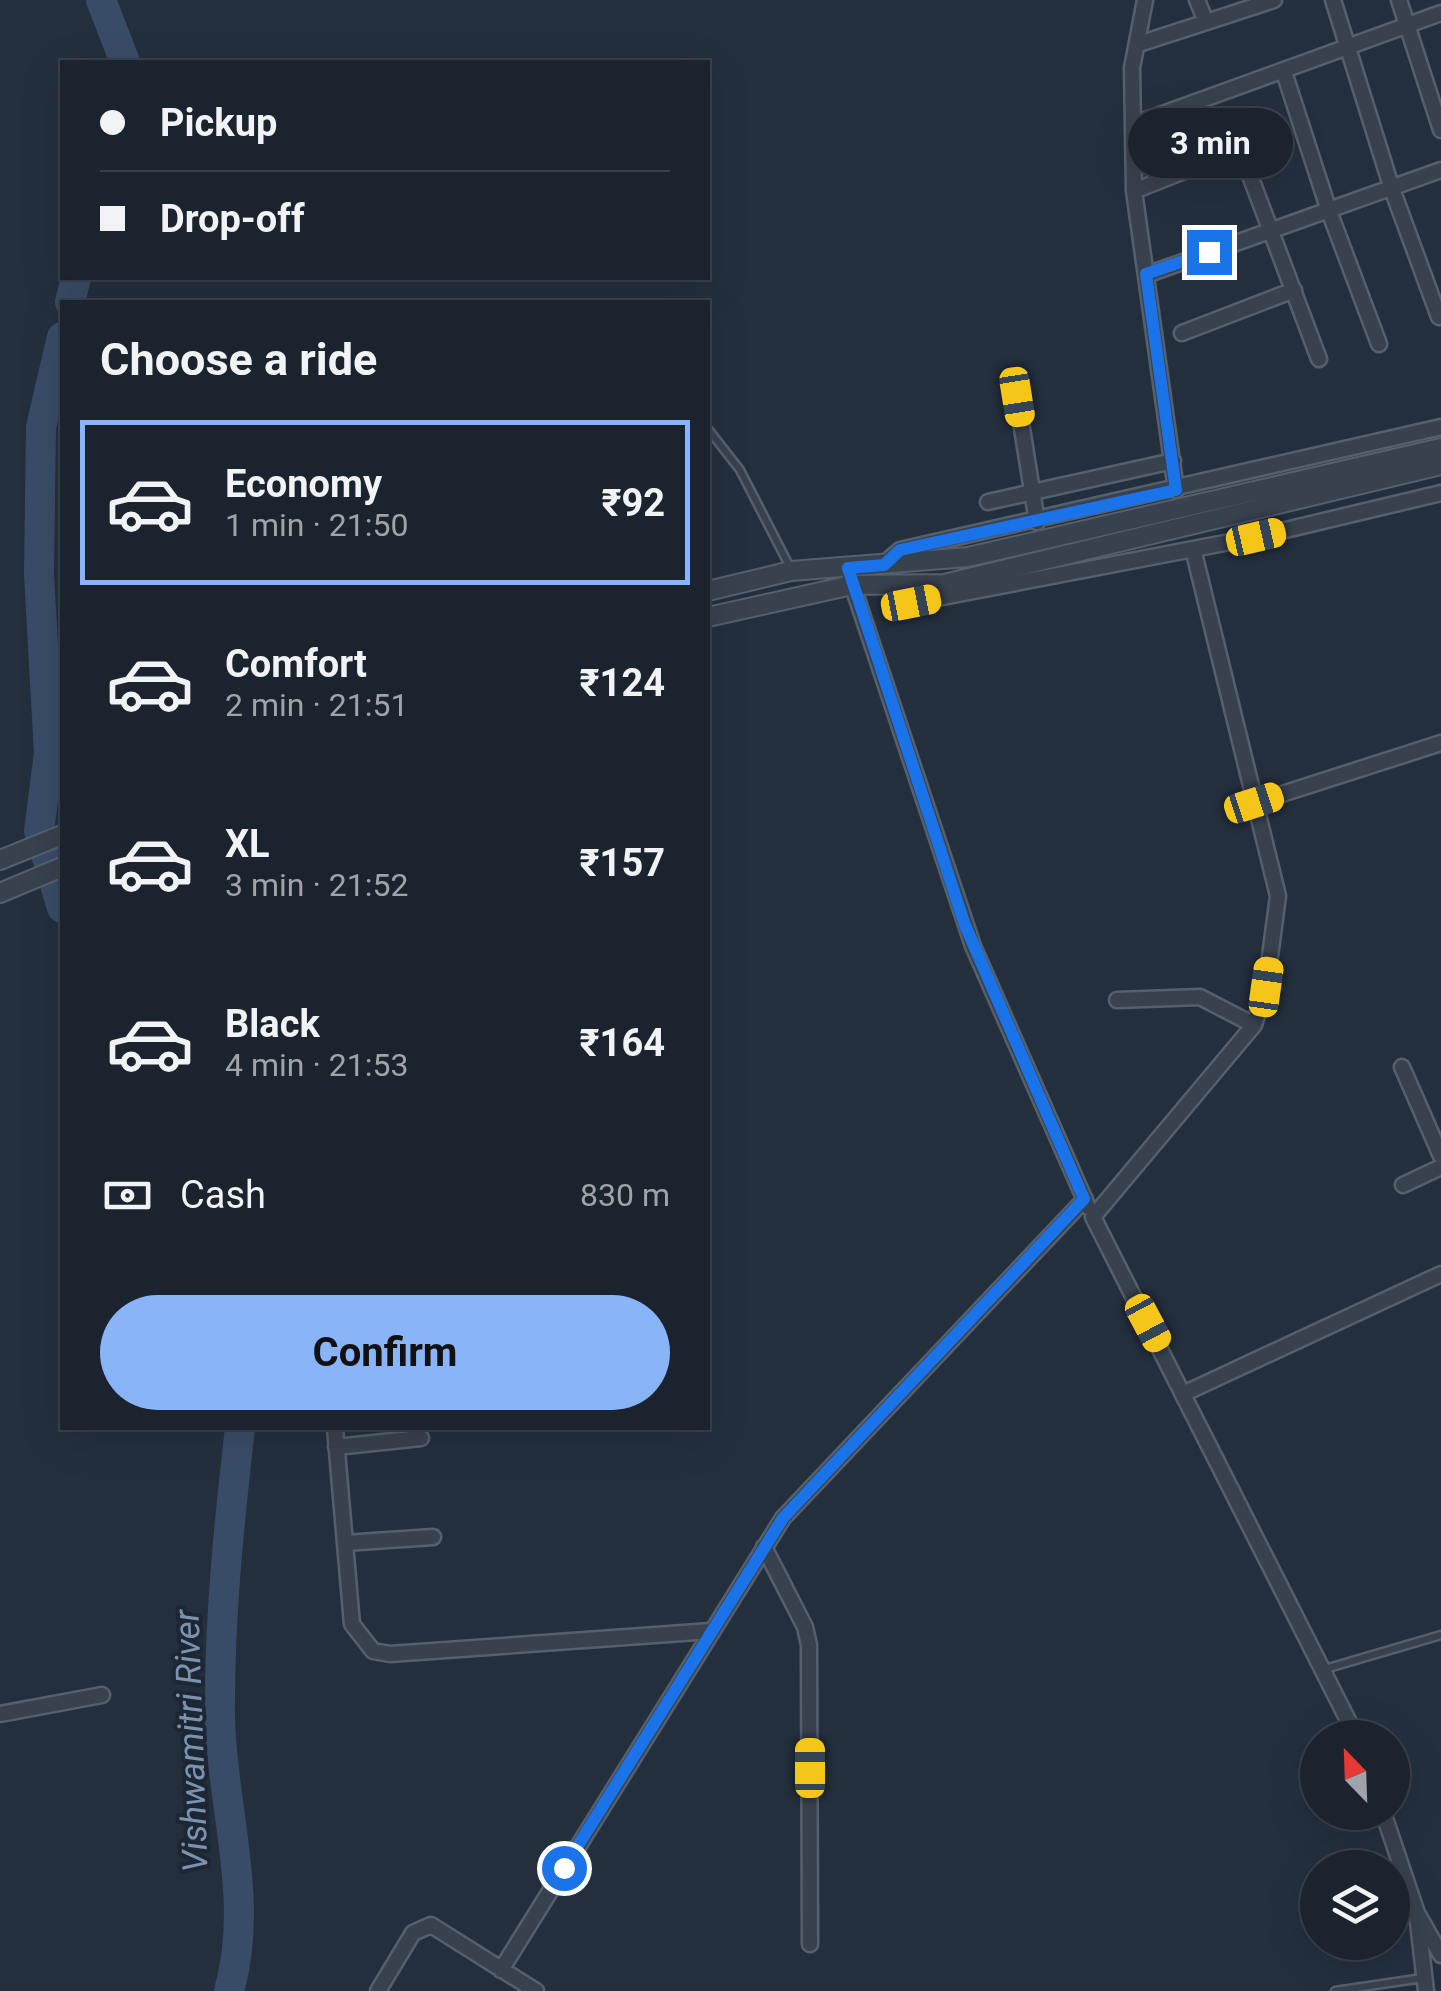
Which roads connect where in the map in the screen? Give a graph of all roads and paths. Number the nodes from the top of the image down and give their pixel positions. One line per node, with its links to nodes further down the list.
1 (1145, 0): 9 (street)
2 (1197, 0): 7 (street)
3 (1333, 0): 10 (street)
4 (1399, 0): 8 (street)
5 (1269, 1): 7 (street)
6 (1441, 13): 8 (street)
7 (1206, 22): 9 (street)
8 (1407, 25): 10 (street); 13 (street)
9 (1139, 44): 12 (street)
10 (1348, 45): 11 (street); 15 (street)
11 (1284, 72): 12 (street); 17 (street)
12 (1136, 124): 16 (street)
13 (1441, 130)
14 (1441, 170): 15 (street)
15 (1392, 190): 17 (street); 21 (street)
16 (1134, 191): 18 (street); 19 (street)
17 (1329, 211): 18 (street); 23 (street)
18 (1272, 230): 19 (street); 20 (street)
19 (1146, 274): 29 (street)
20 (1294, 290): 22 (street); 24 (street)
21 (1440, 317)
22 (1182, 333)
23 (1379, 344)
24 (1319, 358)
25 (1017, 397): 32 (street)
26 (1441, 427): 31 (street)
27 (710, 432): 38 (lane)
28 (1441, 448): 37 (street)
29 (1173, 461): 31 (street); 32 (street)
30 (1441, 465): 40 (street)
31 (1176, 490): 35 (street)
32 (1032, 493): 34 (street); 35 (street)
33 (1441, 493): 36 (street)
34 (988, 502)
35 (1036, 522): 37 (street)
36 (1193, 549): 40 (street); 44 (street)
37 (884, 565): 39 (street)
38 (792, 571): 39 (street); 41 (street)
39 (850, 576): 40 (street); 42 (street); 55 (street)
40 (889, 586)
41 (710, 590)
42 (710, 615)
43 (1441, 742): 44 (street)
44 (1254, 803): 50 (street)
45 (60, 836): 46 (street)
46 (0, 860)
47 (60, 868): 48 (street)
48 (0, 892)
49 (1117, 1000): 50 (street)
50 (1254, 1025): 56 (street)
51 (1402, 1068): 52 (street)
52 (1441, 1156)
53 (1441, 1168): 54 (street)
54 (1402, 1185)
55 (1084, 1199): 56 (street); 64 (street)
56 (1093, 1217): 58 (street)
57 (1441, 1274): 58 (street)
58 (1185, 1393): 67 (street)
59 (334, 1430): 61 (street)
60 (421, 1438): 61 (street)
61 (336, 1447): 63 (street)
62 (433, 1537): 63 (street)
63 (345, 1543): 65 (street)
64 (764, 1548): 65 (street); 73 (street)
65 (711, 1631): 75 (street)
66 (1441, 1635): 67 (lane)
67 (1324, 1669): 70 (street)
68 (102, 1695): 69 (street)
69 (0, 1714)
70 (1348, 1720)
71 (1389, 1830): 72 (street)
72 (1417, 1913): 74 (street); 76 (street)
73 (810, 1944)
74 (1441, 1954)
75 (501, 1970): 77 (street); 78 (street)
76 (1424, 1984): 79 (lane)
77 (378, 1991)
78 (536, 1991)
79 (1335, 1991)

